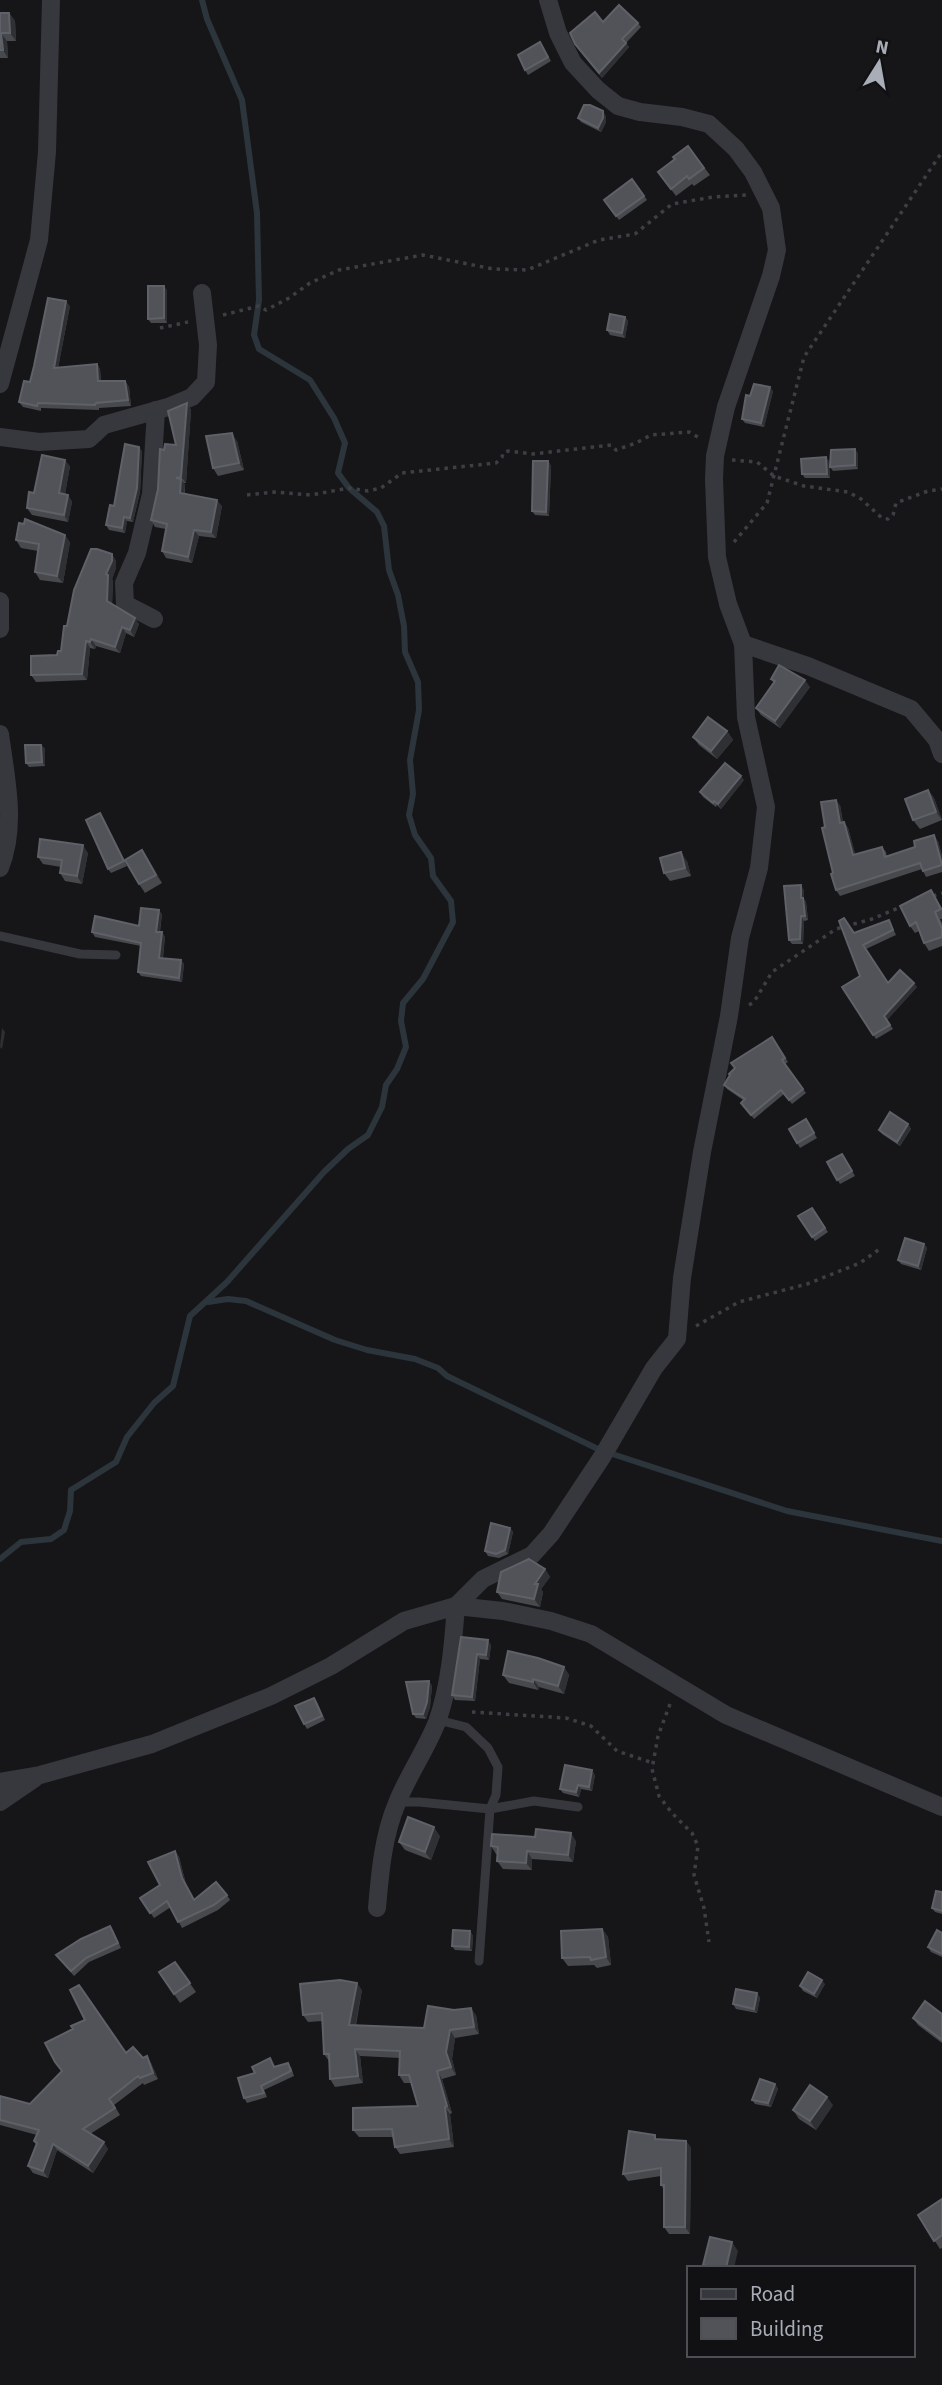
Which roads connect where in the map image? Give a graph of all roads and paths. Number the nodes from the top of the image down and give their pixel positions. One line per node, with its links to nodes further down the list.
1 (51, 0): 8 (street)
2 (548, 0): 4 (street)
3 (942, 152): 12 (path)
4 (765, 194): 6 (path); 11 (street)
5 (202, 293): 6 (street)
6 (205, 319): 7 (path); 9 (street)
7 (160, 328)
8 (0, 384)
9 (156, 410): 10 (street); 17 (street)
10 (0, 437)
11 (715, 456): 12 (path); 14 (path); 15 (street)
12 (774, 475): 13 (path); 15 (path)
13 (942, 489)
14 (247, 495)
15 (717, 557): 19 (street)
16 (0, 601): 18 (street)
17 (154, 619)
18 (0, 629)
19 (743, 644): 21 (street); 28 (street)
20 (0, 734): 22 (street)
21 (942, 754)
22 (0, 868)
23 (942, 893): 24 (path)
24 (931, 897)
25 (908, 904): 28 (path)
26 (0, 936): 27 (lane)
27 (116, 955)
28 (729, 1016): 30 (street)
29 (881, 1248): 30 (path)
30 (677, 1339): 31 (street)
31 (456, 1606): 32 (street); 33 (street); 35 (street)
32 (677, 1686): 34 (path); 40 (street)
33 (439, 1715): 34 (path); 38 (street); 41 (lane)
34 (653, 1763): 43 (path)
35 (40, 1775): 36 (street); 37 (street)
36 (0, 1782)
37 (0, 1802)
38 (397, 1802): 41 (lane); 42 (street)
39 (578, 1807): 41 (lane)
40 (942, 1807)
41 (490, 1809): 44 (lane)
42 (377, 1908)
43 (709, 1942)
44 (479, 1961)

